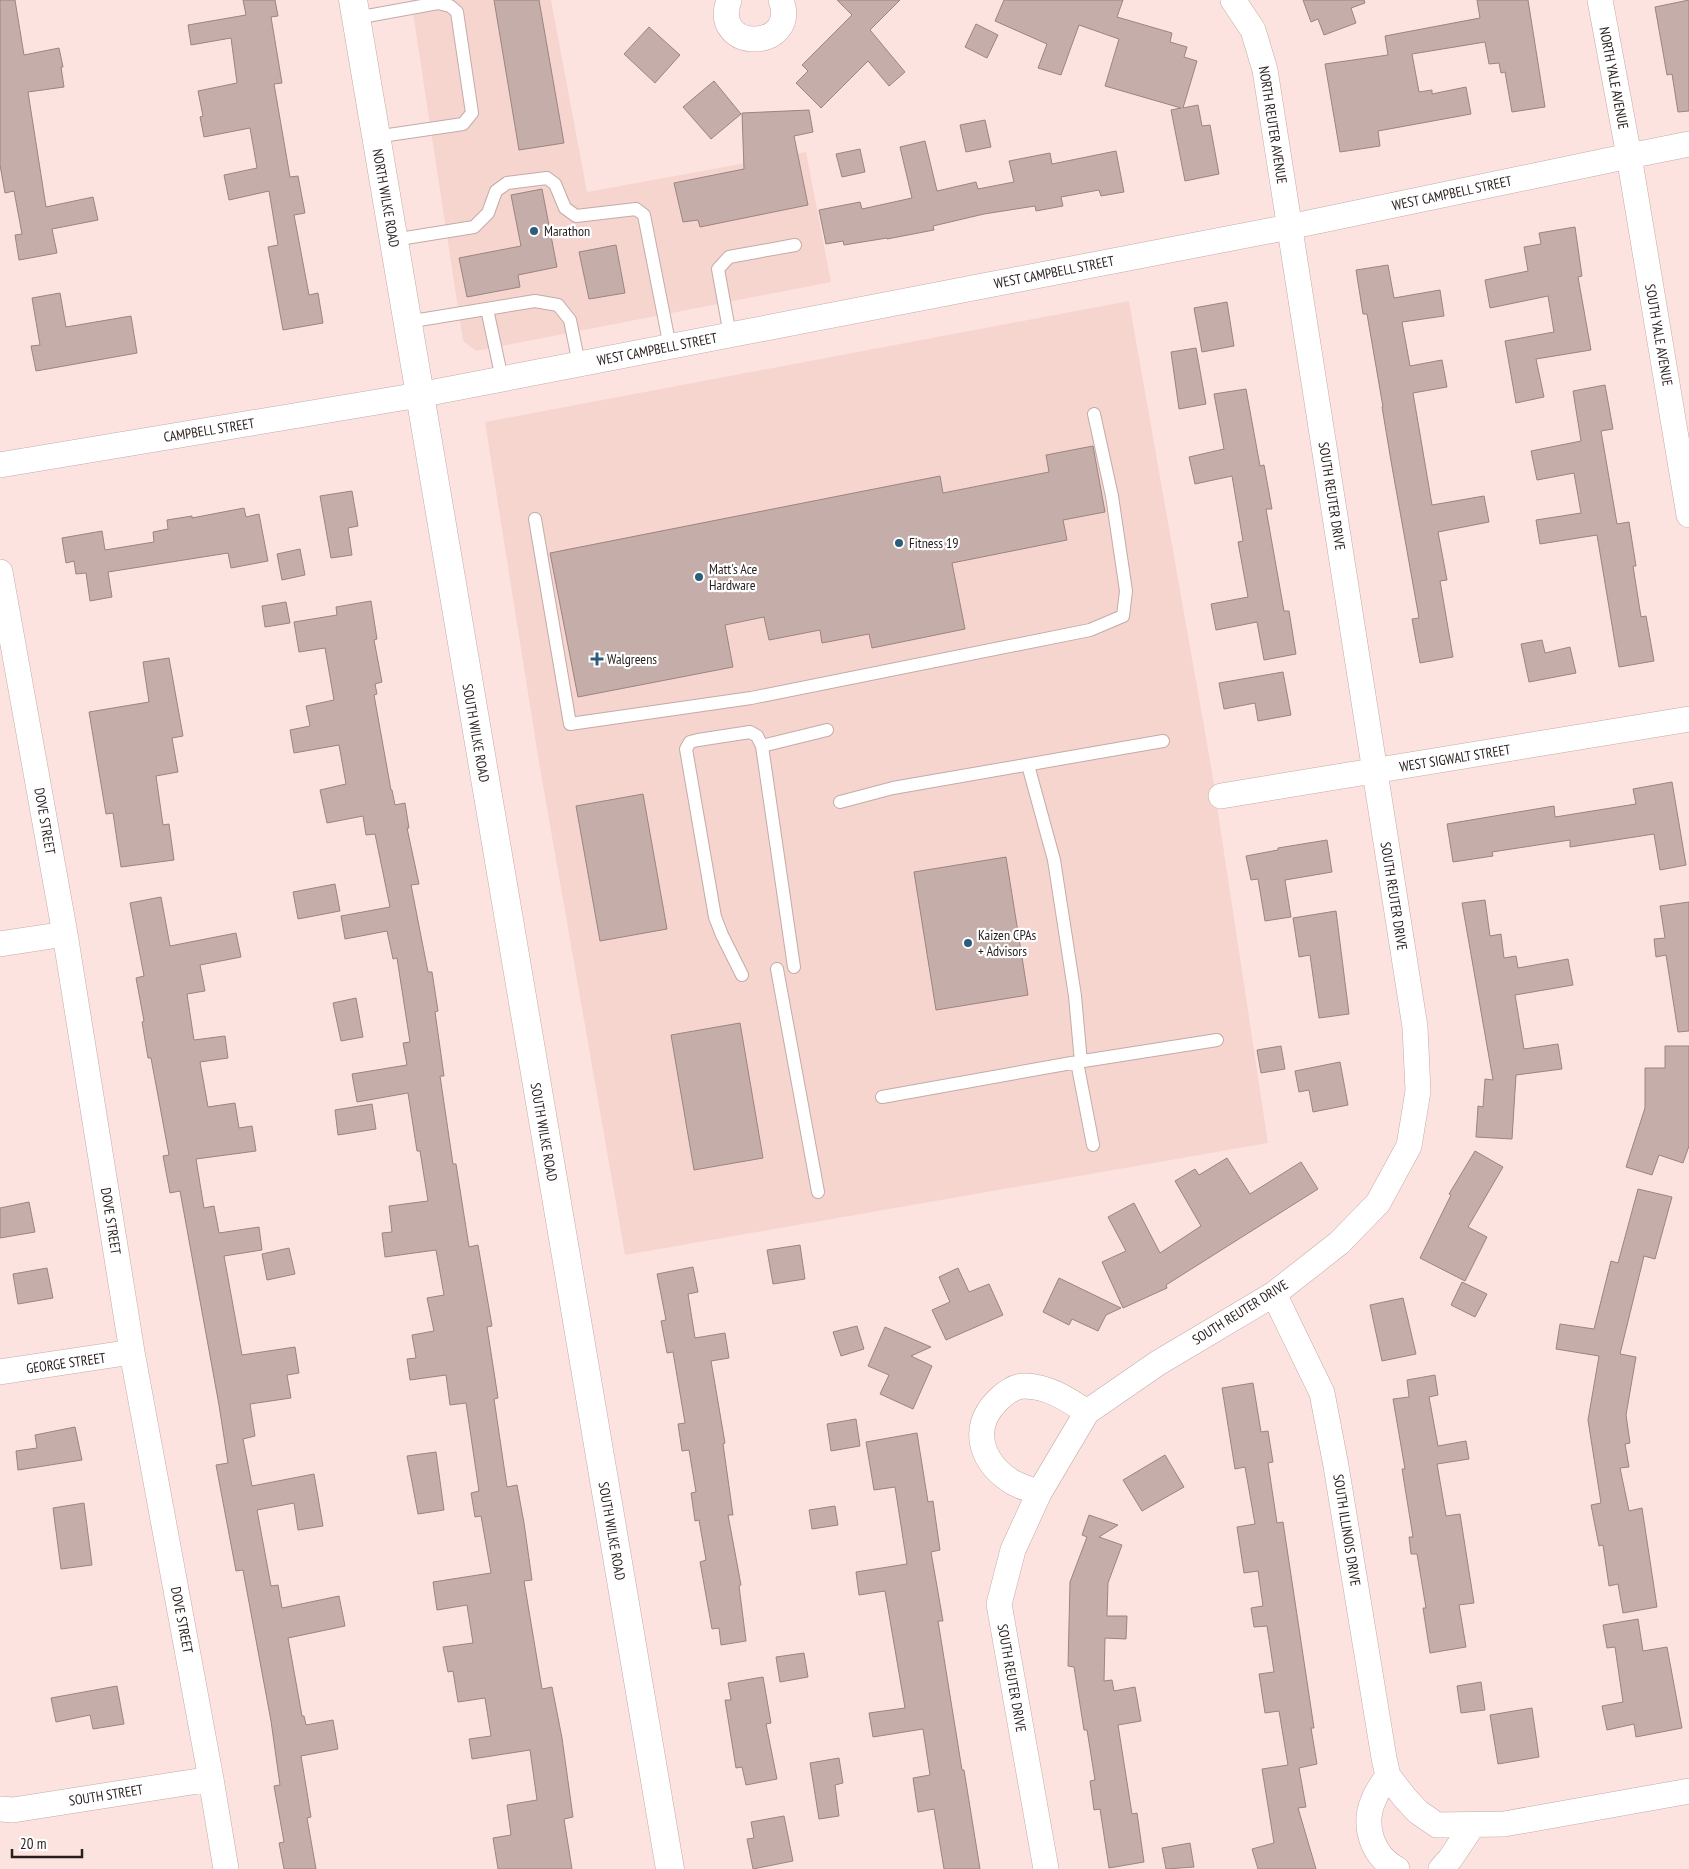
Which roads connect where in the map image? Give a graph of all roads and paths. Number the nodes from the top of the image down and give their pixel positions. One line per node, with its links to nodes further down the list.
1 (728, 0): 2 (street)
2 (781, 0)
3 (1233, 0): 9 (street, NORTH REUTER AVENUE)
4 (1600, 0): 8 (street, NORTH YALE AVENUE)
5 (354, 9): 6 (main road, NORTH WILKE ROAD); 6 (lane)
6 (375, 137): 10 (main road, NORTH WILKE ROAD)
7 (1689, 144): 8 (street, WEST CAMPBELL STREET)
8 (1629, 156): 9 (street, WEST CAMPBELL STREET); 21 (street, SOUTH YALE AVENUE)
9 (1289, 227): 14 (street, WEST CAMPBELL STREET); 29 (street, SOUTH REUTER DRIVE)
10 (393, 240): 13 (main road, NORTH WILKE ROAD); 15 (lane)
11 (795, 245): 14 (lane)
12 (487, 309): 13 (lane); 16 (lane); 17 (lane)
13 (407, 322): 18 (main road, NORTH WILKE ROAD)
14 (730, 335): 15 (street, WEST CAMPBELL STREET)
15 (670, 347): 16 (street, WEST CAMPBELL STREET)
16 (579, 364): 17 (street, WEST CAMPBELL STREET)
17 (502, 379): 18 (street, WEST CAMPBELL STREET)
18 (419, 395): 20 (street, CAMPBELL STREET); 53 (main road, SOUTH WILKE ROAD)
19 (1094, 414): 22 (lane)
20 (0, 465)
21 (1689, 515)
22 (535, 519)
23 (0, 572): 32 (street, DOVE STREET)
24 (1689, 719): 29 (street, WEST SIGWALT STREET)
25 (827, 730): 27 (lane)
26 (1163, 741): 28 (lane)
27 (762, 746): 34 (lane); 36 (lane)
28 (1028, 765): 31 (lane); 38 (lane)
29 (1375, 771): 30 (street, WEST SIGWALT STREET); 42 (street, SOUTH REUTER DRIVE)
30 (1221, 796)
31 (840, 802)
32 (65, 934): 33 (street); 43 (street, DOVE STREET)
33 (0, 944)
34 (794, 966)
35 (777, 970): 41 (lane)
36 (742, 975)
37 (1217, 1040): 38 (lane)
38 (1079, 1062): 39 (lane); 40 (lane)
39 (882, 1097)
40 (1093, 1145)
41 (818, 1192)
42 (1274, 1294): 45 (street, SOUTH REUTER DRIVE); 47 (street, SOUTH ILLINOIS DRIVE)
43 (132, 1352): 44 (street, GEORGE STREET); 48 (street, DOVE STREET)
44 (0, 1372)
45 (1087, 1412): 46 (street, SOUTH REUTER DRIVE); 46 (street)
46 (1039, 1493): 54 (street, SOUTH REUTER DRIVE)
47 (1388, 1776): 51 (street); 55 (street)
48 (211, 1779): 50 (street, SOUTH STREET); 52 (street, DOVE STREET)
49 (1689, 1790): 51 (street)
50 (0, 1809)
51 (1473, 1825): 56 (street)
52 (226, 1869)
53 (670, 1869)
54 (1046, 1869)
55 (1397, 1869)
56 (1441, 1869)

